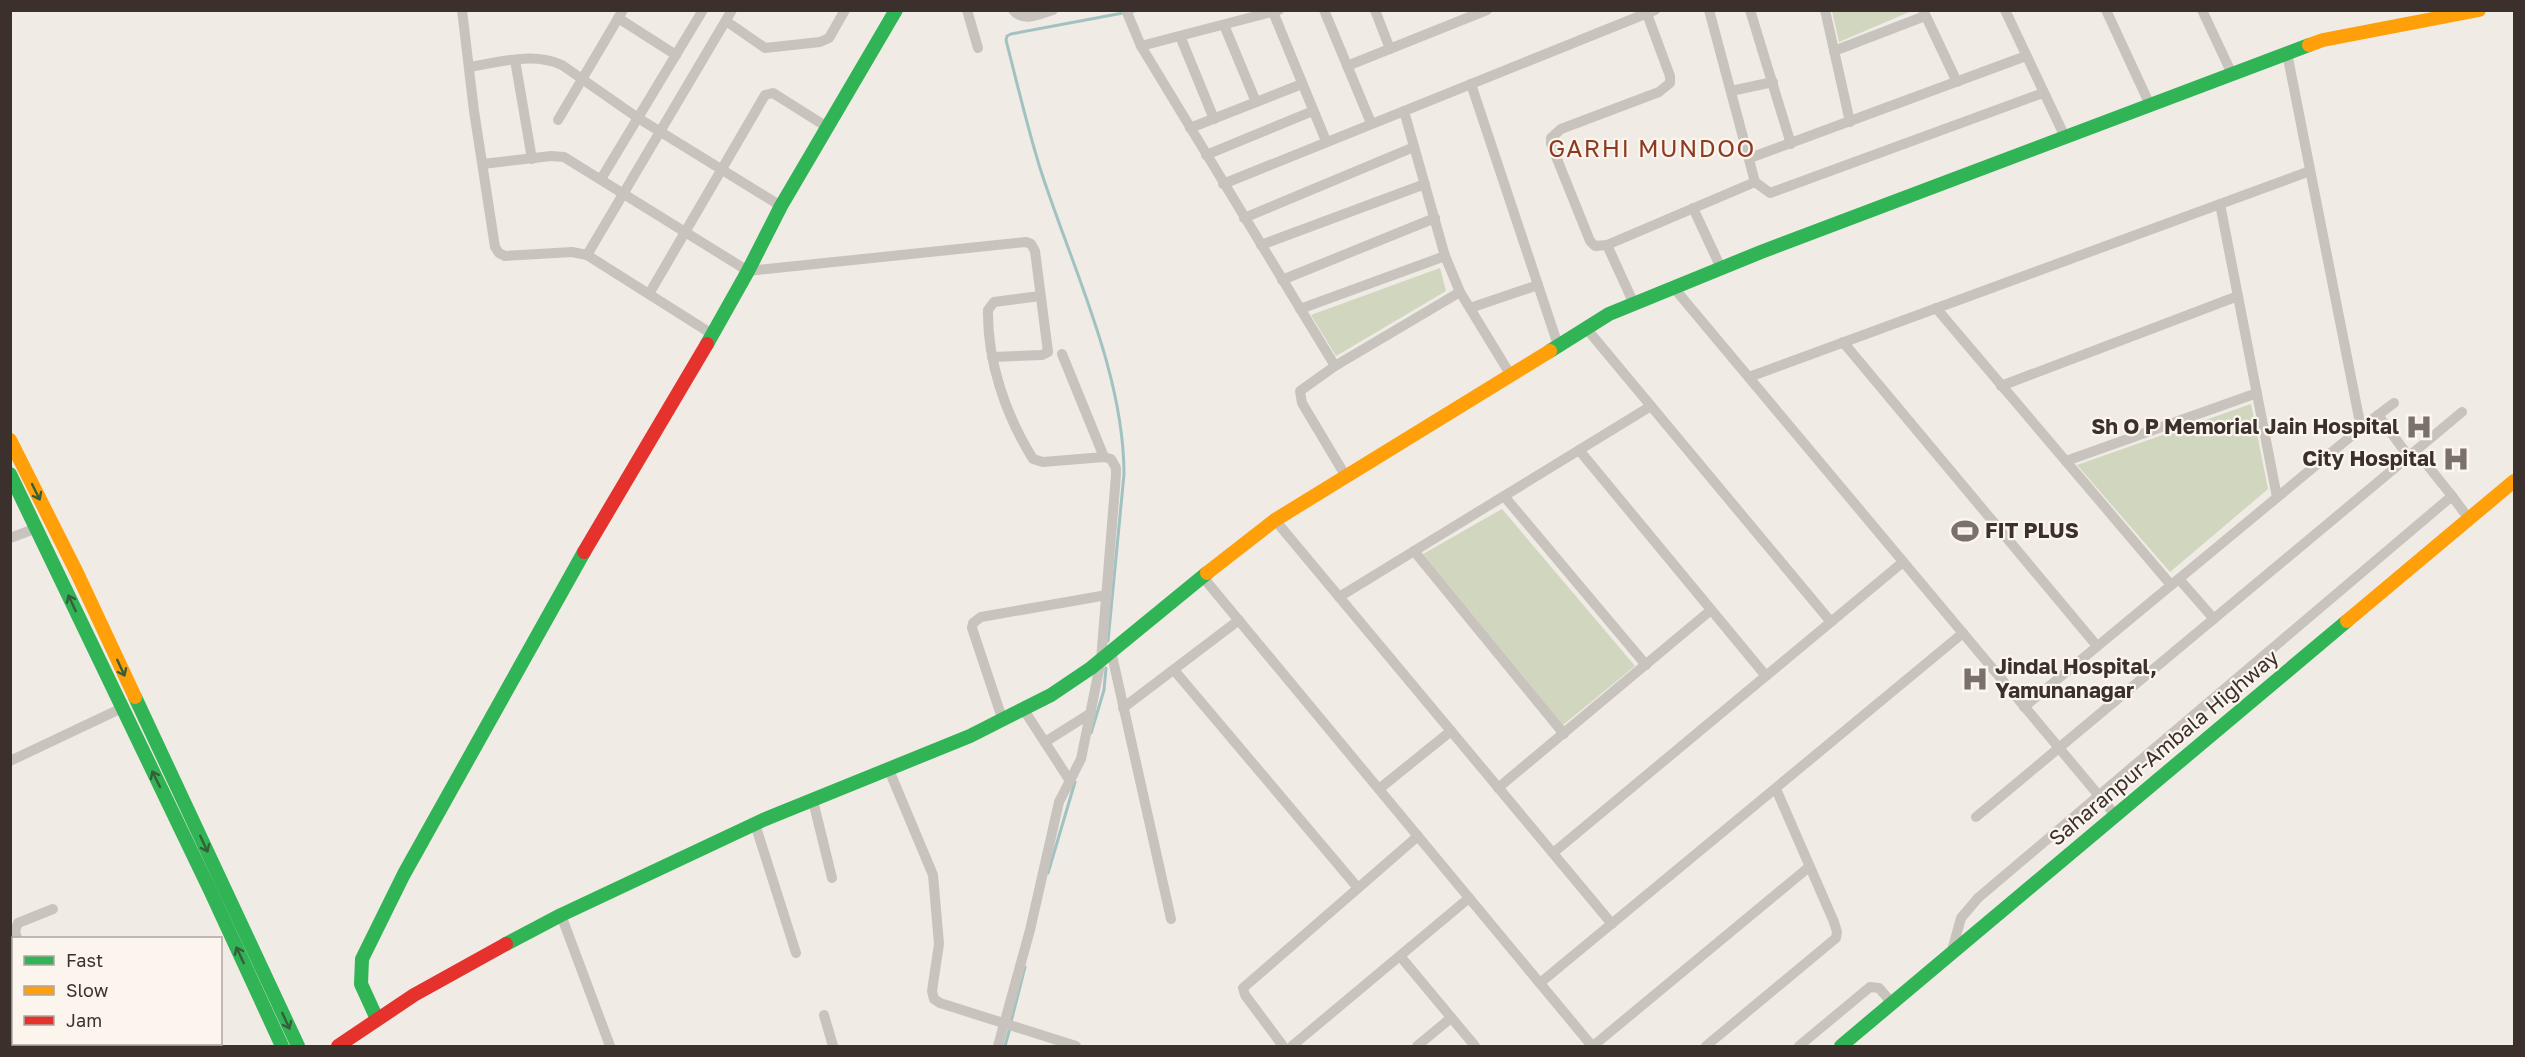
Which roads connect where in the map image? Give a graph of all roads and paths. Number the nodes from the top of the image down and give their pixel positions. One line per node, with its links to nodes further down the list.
1 (462, 10): 37 (street)
2 (703, 10): 33 (street)
3 (732, 10): 25 (street)
4 (845, 10): 25 (street)
5 (896, 10): 55 (main road)
6 (967, 10): 29 (street)
7 (1013, 10): 8 (street)
8 (1053, 10)
9 (1324, 10): 36 (street)
10 (1375, 10): 30 (street)
11 (1487, 10): 30 (street)
12 (1709, 10): 44 (street)
13 (1750, 10): 40 (street)
14 (1825, 10): 31 (street)
15 (2005, 10): 34 (street)
16 (2106, 10): 47 (street)
17 (2202, 10): 38 (street)
18 (2479, 10): 32 (main road)
19 (1276, 11): 26 (street); 42 (street)
20 (1651, 12): 24 (street); 79 (street)
21 (1924, 13): 31 (street); 41 (street)
22 (620, 14): 33 (street); 39 (street)
23 (1127, 14): 28 (street)
24 (1626, 16): 43 (street)
25 (726, 21): 57 (street)
26 (1224, 25): 27 (street); 46 (street)
27 (1180, 36): 28 (street); 51 (street)
28 (1141, 46): 56 (street)
29 (978, 48)
30 (1390, 49): 36 (street)
31 (1834, 51): 53 (street)
32 (2288, 53): 38 (main road); 67 (street)
33 (676, 55): 50 (street)
34 (2026, 56): 41 (street); 45 (street)
35 (515, 60): 37 (street); 39 (street); 64 (street)
36 (1347, 66): 54 (street)
37 (469, 67): 65 (street)
38 (2232, 74): 47 (main road)
39 (582, 80): 50 (street); 52 (street)
40 (1773, 82): 44 (street); 60 (street)
41 (1957, 82): 53 (street)
42 (1302, 84): 46 (street); 48 (street)
43 (1471, 84): 49 (street); 86 (street)
44 (1731, 91): 63 (street)
45 (2043, 93): 58 (street); 69 (street)
46 (1256, 102): 51 (street)
47 (2150, 105): 58 (main road)
48 (1313, 111): 59 (street); 62 (street)
49 (1404, 111): 54 (street); 61 (street)
50 (638, 118): 57 (street); 68 (street)
51 (1214, 119): 56 (street)
52 (558, 120)
53 (1850, 122): 60 (street)
54 (1371, 123): 59 (street)
55 (827, 127): 66 (street); 74 (main road)
56 (1190, 128): 62 (street)
57 (660, 131): 66 (street); 72 (street)
58 (2065, 137): 83 (main road)
59 (1326, 141): 70 (street)
60 (1791, 144): 63 (street)
61 (1414, 147): 71 (street); 76 (street)
62 (1206, 155): 70 (street)
63 (1750, 158): 69 (street)
64 (532, 159): 65 (street); 68 (street)
65 (483, 164): 81 (street)
66 (722, 168): 74 (street); 78 (street)
67 (2310, 171): 73 (street); 111 (street)
68 (601, 179): 72 (street)
69 (1755, 182): 75 (street)
70 (1223, 184): 76 (street)
71 (1425, 184): 77 (street); 80 (street)
72 (623, 193): 78 (street); 81 (street)
73 (2220, 204): 91 (street); 94 (street)
74 (781, 206): 84 (main road)
75 (1693, 208): 79 (street); 83 (street)
76 (1244, 218): 80 (street)
77 (1435, 218): 82 (street); 85 (street)
78 (684, 231): 84 (street); 89 (street)
79 (1607, 244): 92 (street)
80 (1261, 245): 85 (street)
81 (587, 255): 89 (street)
82 (1445, 256): 88 (street); 95 (street)
83 (1721, 268): 87 (main road)
84 (748, 271): 90 (street); 97 (main road)
85 (1282, 280): 95 (street)
86 (1538, 285): 93 (street); 99 (street)
87 (1674, 288): 92 (main road); 104 (street)
88 (1460, 292): 93 (street); 102 (street)
89 (649, 294): 97 (street)
90 (1040, 296): 101 (street); 101 (street)
91 (2238, 296): 105 (street); 106 (street)
92 (1634, 304): 96 (main road)
93 (1470, 308): 103 (street)
94 (1936, 308): 98 (street); 105 (street)
95 (1300, 309): 102 (street)
96 (1586, 328): 99 (main road); 108 (street)
97 (712, 334): 182 (main road)
98 (1843, 342): 104 (street); 138 (street)
99 (1558, 345): 103 (main road)
100 (1062, 354): 115 (street)
101 (992, 357): 115 (street)
102 (1335, 366): 118 (street)
103 (1510, 374): 118 (main road)
104 (1749, 377): 128 (street)
105 (2001, 386): 116 (street)
106 (2257, 393): 116 (street); 122 (street)
107 (2394, 403): 110 (street)
108 (1651, 406): 113 (street); 136 (street)
109 (2462, 412): 114 (street)
110 (2378, 415): 111 (street); 114 (street)
111 (2361, 428): 122 (street)
112 (10, 440): 186 (main road, one-way to 186)
113 (1579, 450): 120 (street); 133 (street)
114 (2412, 454): 121 (street); 134 (street)
115 (1104, 458): 131 (street)
116 (2066, 461): 130 (street)
117 (10, 474): 125 (main road)
118 (1346, 475): 124 (main road)
119 (2514, 481): 123 (main road, Saharanpur-Ambala Highway)
120 (1504, 496): 127 (street); 140 (street)
121 (2452, 496): 123 (street); 159 (street)
122 (2277, 497): 130 (street)
123 (2469, 519): 161 (main road, Saharanpur-Ambala Highway)
124 (1275, 520): 129 (main road); 132 (street)
125 (37, 528): 126 (street); 144 (main road, one-way to 125)
126 (10, 538)
127 (1414, 551): 132 (street); 150 (street)
128 (1903, 562): 136 (street); 137 (street)
129 (1202, 576): 135 (street); 139 (main road)
130 (2175, 582): 134 (street); 138 (street)
131 (1107, 595): 139 (street); 148 (street)
132 (1339, 597): 149 (street)
133 (1712, 610): 140 (street); 142 (street)
134 (2214, 619): 152 (street)
135 (1239, 620): 141 (street); 157 (street)
136 (1831, 622): 142 (street)
137 (1963, 633): 143 (street); 158 (street)
138 (2097, 646): 143 (street)
139 (1106, 656): 145 (street); 146 (main road); 147 (street)
140 (1646, 665): 150 (street)
141 (1174, 670): 145 (street); 168 (street)
142 (1766, 676): 165 (street)
143 (2024, 707): 152 (street)
144 (122, 708): 153 (street); 185 (main road, one-way to 144)
145 (1123, 708): 172 (street)
146 (1024, 710): 148 (main road); 151 (street)
147 (1091, 713): 151 (street); 155 (street)
148 (1003, 721): 154 (main road)
149 (1451, 731): 156 (street); 157 (street)
150 (1564, 734): 156 (street)
151 (1046, 742): 155 (street)
152 (2059, 748): 159 (street); 162 (street)
153 (10, 761)
154 (889, 770): 160 (main road); 183 (street)
155 (1070, 781): 183 (street)
156 (1498, 788): 165 (street)
157 (1379, 789): 164 (street)
158 (1776, 789): 166 (street); 173 (street)
159 (2098, 795): 161 (street); 176 (street)
160 (813, 801): 163 (main road); 167 (street)
161 (2116, 816): 176 (main road, Saharanpur-Ambala Highway)
162 (1976, 817)
163 (755, 824): 171 (main road); 175 (street)
164 (1418, 836): 168 (street); 169 (street)
165 (1553, 853): 173 (street)
166 (1809, 867): 195 (street); 196 (street)
167 (832, 878)
168 (1358, 888): 191 (street)
169 (1469, 898): 177 (street); 178 (street)
170 (53, 909): 174 (street)
171 (561, 915): 182 (main road); 188 (street)
172 (1171, 919)
173 (1612, 924): 178 (street)
174 (17, 937)
175 (796, 953)
176 (1951, 954): 179 (main road, Saharanpur-Ambala Highway)
177 (1400, 956): 181 (street); 192 (street)
178 (1540, 983): 195 (street)
179 (1892, 1003): 197 (street); 198 (main road, Saharanpur-Ambala Highway)
180 (824, 1015): 189 (street)
181 (1451, 1018): 193 (street); 194 (street)
182 (377, 1019): 187 (main road)
183 (1010, 1025): 184 (street); 190 (street)
184 (1074, 1046)
185 (282, 1047)
186 (298, 1047)
187 (338, 1047)
188 (610, 1047)
189 (833, 1047)
190 (998, 1047)
191 (1283, 1047)
192 (1292, 1047)
193 (1417, 1047)
194 (1475, 1047)
195 (1593, 1047)
196 (1706, 1047)
197 (1798, 1047)
198 (1841, 1047)

